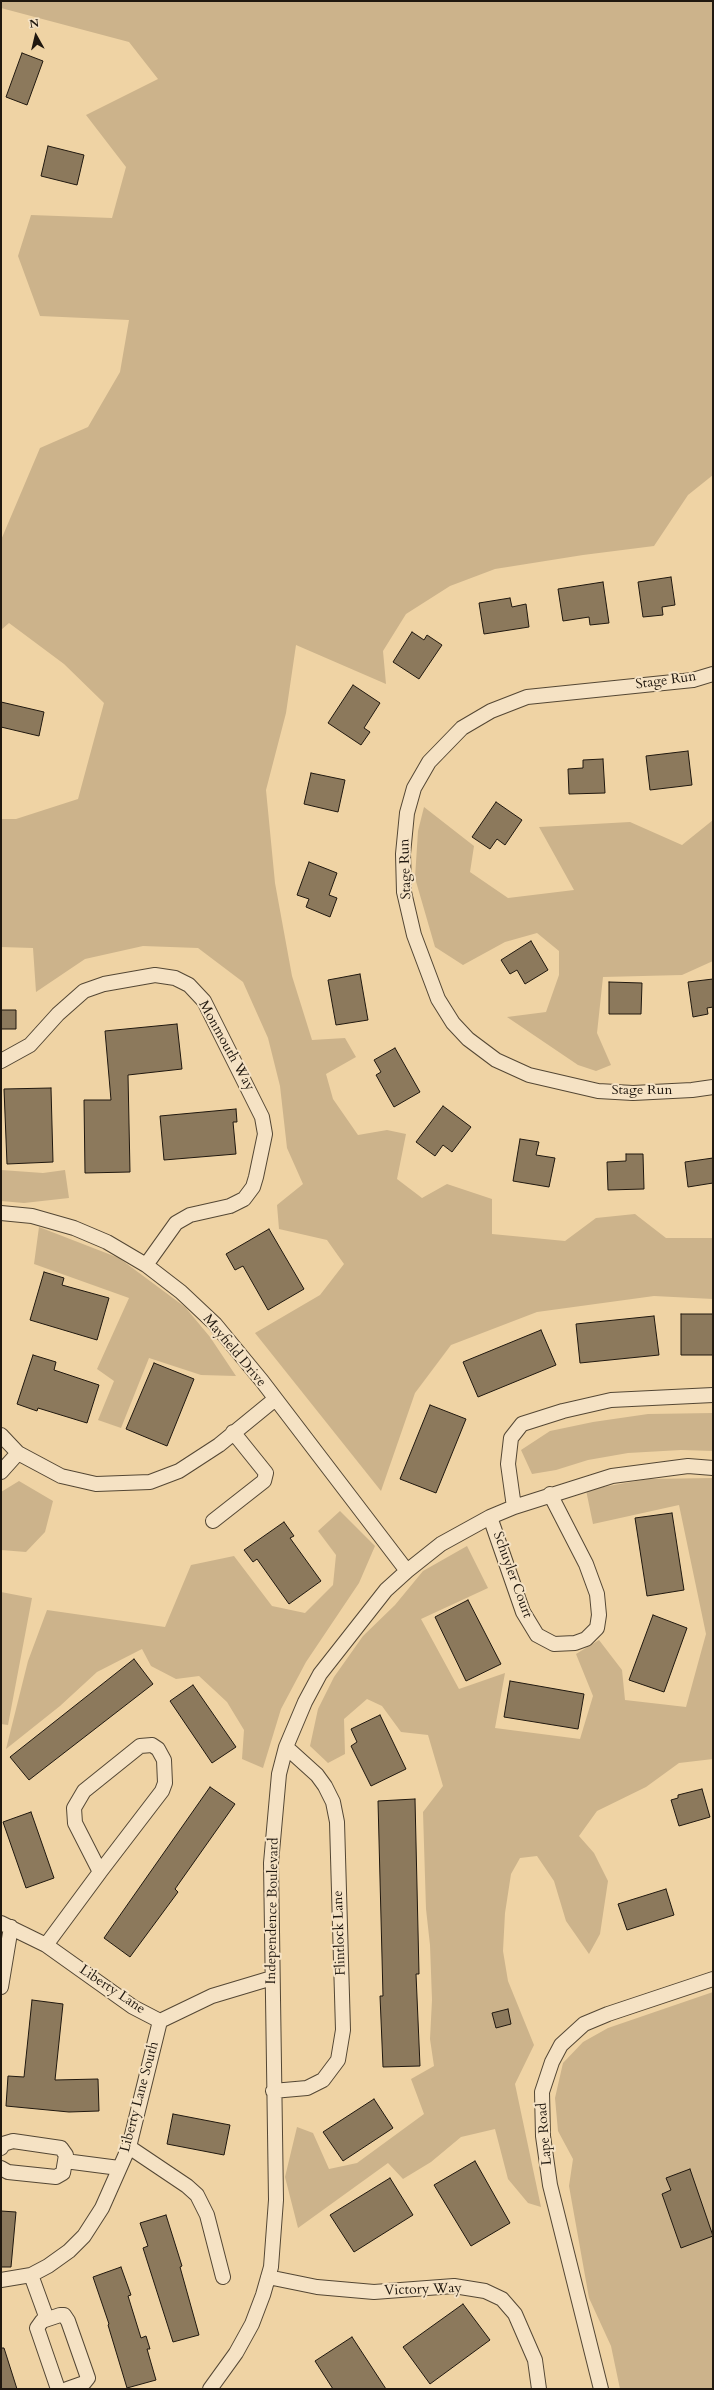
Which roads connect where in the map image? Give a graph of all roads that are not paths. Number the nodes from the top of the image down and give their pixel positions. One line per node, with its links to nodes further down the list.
1 (713, 674): 3 (street, Stage Run)
2 (1, 1061): 5 (street, Monmouth Way)
3 (713, 1087)
4 (2, 1215): 5 (street, Mayfield Drive)
5 (146, 1265): 7 (street, Mayfield Drive)
6 (713, 1395): 14 (street)
7 (274, 1400): 8 (street); 17 (street, Mayfield Drive)
8 (233, 1432): 10 (street); 16 (street)
9 (1, 1435): 10 (street)
10 (18, 1453): 12 (street)
11 (713, 1468): 13 (street, Independence Boulevard)
12 (1, 1472)
13 (550, 1494): 14 (street, Independence Boulevard); 15 (street, Schuyler Court)
14 (514, 1507): 15 (street, Independence Boulevard)
15 (490, 1517): 17 (street, Independence Boulevard)
16 (213, 1521)
17 (407, 1571): 18 (street, Independence Boulevard)
18 (286, 1747): 22 (street, Independence Boulevard); 26 (street, Flintlock Lane)
19 (100, 1872): 19 (street); 21 (street)
20 (6, 1925): 21 (street, Liberty Lane); 24 (street)
21 (46, 1945): 25 (street, Liberty Lane)
22 (272, 1978): 25 (street, Liberty Lane); 26 (street, Independence Boulevard)
23 (713, 1979): 41 (street, Lape Road)
24 (1, 1987)
25 (160, 2021): 28 (street, Liberty Lane South)
26 (273, 2091): 33 (street, Independence Boulevard)
27 (1, 2148): 29 (street)
28 (129, 2148): 31 (street, Liberty Lane South); 34 (street)
29 (65, 2161): 30 (street); 31 (street)
30 (1, 2168)
31 (119, 2168): 32 (street, Liberty Lane South)
32 (30, 2275): 35 (street, Liberty Lane South); 36 (street)
33 (268, 2276): 39 (street, Independence Boulevard); 40 (street, Victory Way)
34 (223, 2277)
35 (1, 2280)
36 (47, 2319): 37 (street); 38 (street)
37 (58, 2389)
38 (67, 2389)
39 (210, 2389)
40 (539, 2389)
41 (601, 2389)

